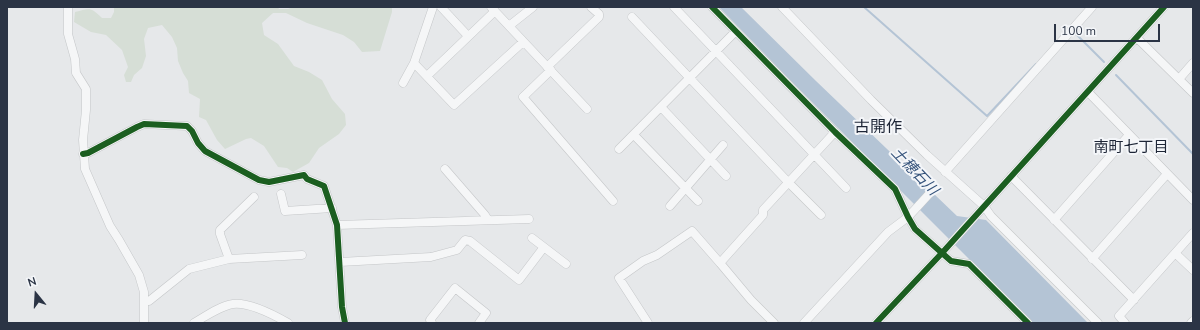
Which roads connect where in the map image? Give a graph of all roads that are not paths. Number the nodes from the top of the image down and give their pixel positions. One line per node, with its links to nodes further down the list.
1 (68, 7): 35 (street)
2 (433, 7): 19 (street)
3 (441, 7): 15 (street)
4 (532, 7): 13 (street)
5 (591, 7): 21 (street)
6 (674, 7): 18 (street)
7 (712, 7): 14 (street)
8 (782, 7): 39 (street)
9 (1092, 7): 39 (street)
10 (1164, 7): 16 (street)
11 (493, 9): 13 (street); 15 (street)
12 (632, 17): 23 (street)
13 (509, 26): 17 (street)
14 (735, 32): 18 (street); 30 (street)
15 (468, 36): 22 (street)
16 (1137, 38): 24 (street); 26 (street)
17 (523, 42): 21 (street); 22 (street)
18 (716, 51): 23 (street); 36 (street)
19 (414, 63): 22 (street); 25 (street)
20 (1193, 63): 24 (street)
21 (549, 69): 29 (street); 50 (street)
22 (427, 76)
23 (690, 78): 28 (street); 43 (street)
24 (1179, 79): 27 (street)
25 (403, 83)
26 (1088, 92): 32 (street); 42 (street)
27 (1193, 93)
28 (661, 107): 31 (street); 37 (street)
29 (587, 109)
30 (835, 132): 36 (street); 56 (street)
31 (634, 135): 34 (street); 45 (street)
32 (1129, 135): 40 (street); 59 (street)
33 (723, 145): 37 (street)
34 (619, 149)
35 (83, 154): 54 (street); 74 (street)
36 (814, 154): 43 (street); 44 (street)
37 (711, 159): 41 (street); 45 (street)
38 (445, 169): 58 (street)
39 (945, 172): 53 (street)
40 (1167, 174): 49 (street); 67 (street)
41 (726, 176)
42 (1011, 176): 53 (street); 59 (street)
43 (788, 182): 55 (street); 70 (street)
44 (846, 188)
45 (686, 189): 51 (street); 52 (street)
46 (930, 193): 56 (street)
47 (281, 194): 54 (street)
48 (254, 197): 68 (street)
49 (1193, 200)
50 (613, 201)
51 (698, 201)
52 (670, 206)
53 (984, 206): 64 (street); 86 (street)
54 (332, 208): 60 (street)
55 (821, 215)
56 (908, 217): 64 (street); 83 (street)
57 (529, 219): 58 (street)
58 (488, 220): 60 (street)
59 (1054, 220): 67 (street)
60 (338, 225): 69 (street)
61 (1193, 233): 65 (street)
62 (532, 238): 63 (street)
63 (544, 247): 69 (street); 71 (street)
64 (942, 253): 84 (street); 85 (street)
65 (1174, 253): 72 (street); 73 (street)
66 (302, 255): 68 (street)
67 (1092, 258): 73 (street)
68 (229, 259): 74 (street)
69 (340, 262): 78 (street)
70 (720, 263): 81 (street); 82 (street)
71 (566, 264)
72 (1193, 270)
73 (1134, 300): 87 (street)
74 (144, 301): 75 (street)
75 (144, 323)
76 (194, 323): 77 (street)
77 (288, 323)
78 (345, 323)
79 (432, 323): 80 (street)
80 (479, 323)
81 (648, 323)
82 (774, 323)
83 (804, 323)
84 (876, 323)
85 (1028, 323)
86 (1098, 323)
87 (1125, 323)

